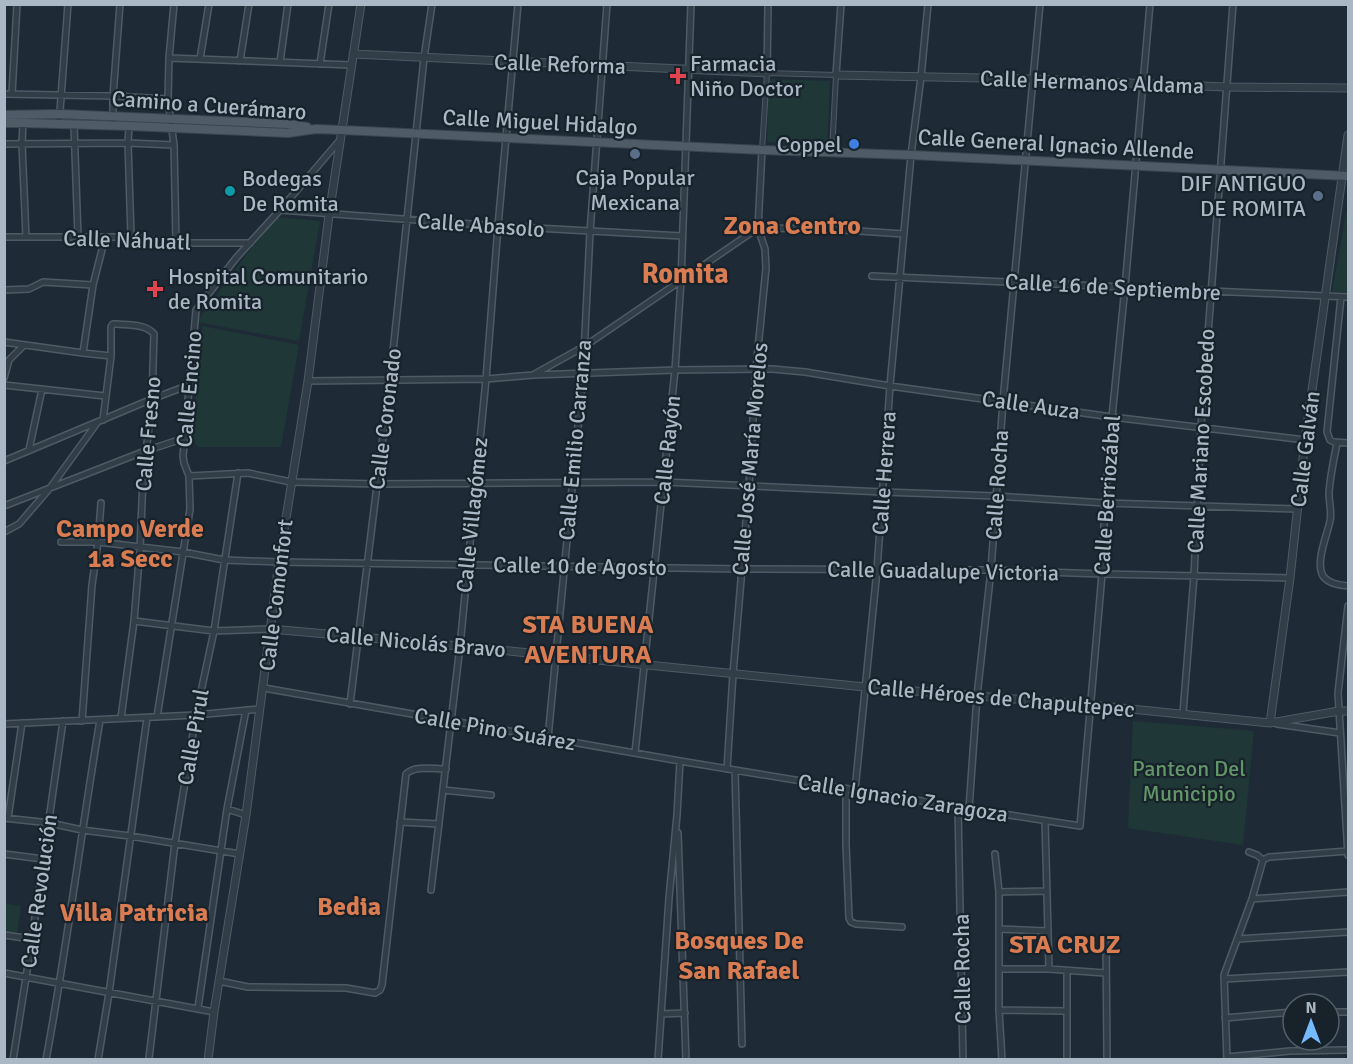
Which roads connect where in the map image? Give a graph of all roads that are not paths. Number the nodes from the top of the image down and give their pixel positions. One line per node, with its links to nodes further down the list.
1 (17, 4): 39 (street)
2 (68, 4): 40 (street)
3 (120, 4): 41 (street)
4 (174, 4): 21 (street)
5 (209, 4): 23 (street)
6 (249, 4): 24 (street)
7 (288, 4): 26 (street)
8 (329, 4): 27 (street)
9 (361, 4): 20 (street, Calle Comonfort)
10 (432, 4): 22 (street, Calle Coronado)
11 (518, 4): 25 (street, Calle Villagómez)
12 (607, 4): 29 (street, Calle Emilio Carranza)
13 (691, 4): 30 (street, Calle Rayón)
14 (768, 4): 31 (street)
15 (841, 4): 32 (street)
16 (928, 4): 33 (street, Calle Herrera)
17 (1040, 4): 34 (street, Calle Rocha)
18 (1150, 4): 35 (street, Calle Berriozábal)
19 (1233, 4): 36 (street, Calle Mariano Escobedo)
20 (353, 54): 22 (street, Calle Reforma); 28 (street, Calle Comonfort)
21 (170, 58): 23 (street); 42 (street)
22 (424, 58): 25 (street, Calle Reforma); 55 (street, Calle Coronado)
23 (200, 59): 24 (street)
24 (240, 61): 26 (street)
25 (513, 62): 29 (street, Calle Reforma); 57 (street, Calle Villagómez)
26 (280, 63): 27 (street)
27 (320, 64): 28 (street)
28 (351, 65): 54 (street, Calle Comonfort)
29 (604, 65): 30 (street, Calle Reforma); 59 (street, Calle Emilio Carranza)
30 (688, 70): 31 (street, Calle Reforma); 65 (street, Calle Rayón)
31 (767, 73): 32 (street); 66 (street)
32 (837, 75): 33 (street, Calle Hermanos Aldama); 67 (street)
33 (921, 77): 34 (street, Calle Hermanos Aldama); 68 (street, Calle Herrera)
34 (1033, 79): 35 (street, Calle Hermanos Aldama); 69 (street, Calle Rocha)
35 (1142, 83): 36 (street, Calle Hermanos Aldama); 70 (street, Calle Berriozábal)
36 (1226, 87): 37 (street, Calle Hermanos Aldama); 71 (street, Calle Mariano Escobedo)
37 (1348, 88)
38 (4, 94): 39 (street)
39 (12, 94): 40 (street)
40 (62, 95): 41 (street); 43 (street)
41 (113, 96): 42 (street); 45 (street)
42 (168, 99): 49 (street)
43 (60, 114): 45 (main road, Camino a Cuerámaro); 46 (main road, Camino a Cuerámaro); 48 (street)
44 (4, 115): 46 (main road, Camino a Cuerámaro)
45 (113, 117): 49 (main road, Camino a Cuerámaro); 51 (street)
46 (23, 118): 47 (main road, Camino a Cuerámaro); 48 (main road, Camino a Cuerámaro); 62 (street)
47 (4, 123)
48 (59, 124): 50 (main road, Camino a Cuerámaro)
49 (172, 124): 52 (main road, Camino a Cuerámaro); 53 (main road, Camino a Cuerámaro); 64 (street)
50 (74, 125): 51 (main road, Camino a Cuerámaro); 63 (street)
51 (113, 126): 52 (main road, Camino a Cuerámaro)
52 (129, 126): 60 (street)
53 (316, 129): 54 (main road, Calle Miguel Hidalgo)
54 (342, 130): 55 (main road, Calle Miguel Hidalgo); 58 (street, Calle Comonfort)
55 (417, 134): 57 (main road, Calle Miguel Hidalgo); 75 (street, Calle Coronado)
56 (1348, 135): 72 (street, Calle Galván)
57 (506, 138): 59 (main road, Calle Miguel Hidalgo); 76 (street, Calle Villagómez)
58 (340, 140): 73 (street); 74 (street, Calle Comonfort)
59 (597, 142): 65 (main road, Calle Miguel Hidalgo); 78 (street, Calle Emilio Carranza)
60 (128, 143): 63 (street); 64 (street); 84 (street)
61 (4, 144): 62 (street)
62 (22, 144): 63 (street); 82 (street)
63 (75, 144): 83 (street)
64 (174, 145): 86 (street)
65 (686, 146): 66 (main road, Calle Miguel Hidalgo); 80 (street, Calle Rayón)
66 (762, 150): 67 (main road, Calle General Ignacio Allende); 77 (street, Calle José María Morelos)
67 (832, 152): 68 (main road, Calle General Ignacio Allende)
68 (911, 155): 69 (main road, Calle General Ignacio Allende); 79 (street, Calle Herrera)
69 (1026, 160): 70 (main road, Calle General Ignacio Allende); 93 (street, Calle Rocha)
70 (1135, 165): 71 (main road, Calle General Ignacio Allende); 95 (street, Calle Berriozábal)
71 (1220, 170): 72 (main road, Calle General Ignacio Allende); 97 (street, Calle Mariano Escobedo)
72 (1345, 176): 98 (street, Calle Galván)
73 (280, 210): 74 (street, Calle Abasolo); 88 (street)
74 (329, 214): 75 (street, Calle Abasolo); 113 (street, Calle Comonfort)
75 (408, 220): 76 (street, Calle Abasolo); 112 (street, Calle Coronado)
76 (498, 226): 78 (street, Calle Abasolo); 111 (street, Calle Villagómez)
77 (758, 228): 79 (street); 92 (street); 106 (street, Calle José María Morelos)
78 (590, 232): 80 (street, Calle Abasolo); 103 (street, Calle Emilio Carranza)
79 (904, 234): 91 (street, Calle Herrera)
80 (682, 236): 92 (street, Calle Rayón)
81 (4, 237): 82 (street, Calle Náhuatl)
82 (26, 237): 83 (street, Calle Náhuatl)
83 (78, 237): 85 (street, Calle Náhuatl)
84 (131, 237): 85 (street, Calle Náhuatl); 86 (street, Calle Náhuatl)
85 (105, 238): 94 (street)
86 (176, 243): 87 (street, Calle Náhuatl)
87 (230, 243): 88 (street, Calle Náhuatl); 89 (street)
88 (250, 243): 89 (street)
89 (236, 258): 115 (street, Calle Encino)
90 (872, 276): 91 (street, Calle 16 de Septiembre)
91 (900, 277): 93 (street, Calle 16 de Septiembre); 116 (street, Calle Herrera)
92 (681, 281): 103 (street); 107 (street, Calle Rayón)
93 (1014, 283): 95 (street, Calle 16 de Septiembre); 120 (street, Calle Rocha)
94 (93, 285): 96 (street); 104 (street)
95 (1125, 287): 97 (street, Calle 16 de Septiembre); 121 (street, Calle Berriozábal)
96 (4, 290)
97 (1211, 292): 98 (street, Calle 16 de Septiembre); 123 (street, Calle Mariano Escobedo)
98 (1326, 297): 99 (street, Calle 16 de Septiembre); 125 (street, Calle Galván)
99 (1341, 297): 100 (street, Calle 16 de Septiembre); 126 (street)
100 (1348, 297)
101 (4, 342): 102 (street)
102 (24, 345): 104 (street); 110 (street)
103 (585, 345): 108 (street, Calle Emilio Carranza); 109 (street)
104 (83, 353): 105 (street)
105 (111, 356): 118 (street); 119 (street, Calle Fresno)
106 (756, 369): 107 (street, Calle Auza); 116 (street, Calle Auza); 138 (street, Calle José María Morelos)
107 (675, 370): 108 (street, Calle Auza); 134 (street, Calle Rayón)
108 (583, 374): 109 (street, Calle Auza); 135 (street, Calle Emilio Carranza)
109 (533, 375): 111 (street, Calle Auza)
110 (4, 378)
111 (486, 379): 112 (street, Calle Auza); 137 (street, Calle Villagómez)
112 (390, 380): 113 (street, Calle Auza); 136 (street, Calle Coronado)
113 (308, 381): 133 (street, Calle Comonfort)
114 (4, 385): 117 (street)
115 (189, 385): 119 (street); 124 (street, Calle Encino)
116 (890, 386): 120 (street, Calle Auza); 140 (street, Calle Herrera)
117 (42, 389): 118 (street); 128 (street)
118 (105, 396): 122 (street)
119 (152, 399): 122 (street); 129 (street, Calle Fresno)
120 (1003, 401): 121 (street, Calle Auza); 141 (street, Calle Rocha)
121 (1112, 417): 123 (street, Calle Auza); 143 (street, Calle Berriozábal)
122 (101, 421): 128 (street); 139 (street)
123 (1201, 427): 125 (street, Calle Auza); 144 (street, Calle Mariano Escobedo)
124 (185, 438): 129 (street); 132 (street, Calle Encino)
125 (1305, 440): 146 (street, Calle Galván)
126 (1337, 442): 127 (street); 164 (street)
127 (1348, 443)
128 (29, 450): 130 (street)
129 (145, 451): 139 (street); 150 (street, Calle Fresno)
130 (4, 461)
131 (238, 473): 132 (street); 133 (street); 152 (street, Calle Pirul)
132 (189, 476): 151 (street, Calle Encino)
133 (291, 482): 136 (street); 153 (street, Calle Comonfort)
134 (664, 482): 135 (street); 138 (street); 157 (street, Calle Rayón)
135 (572, 483): 137 (street); 156 (street, Calle Emilio Carranza)
136 (377, 484): 137 (street); 154 (street, Calle Coronado)
137 (475, 484): 155 (street, Calle Villagómez)
138 (750, 486): 140 (street); 158 (street, Calle José María Morelos)
139 (50, 488): 145 (street); 147 (street)
140 (883, 492): 141 (street); 159 (street, Calle Herrera)
141 (996, 496): 143 (street); 160 (street, Calle Rocha)
142 (101, 503): 149 (street)
143 (1105, 503): 144 (street); 161 (street, Calle Berriozábal)
144 (1197, 505): 146 (street); 162 (street, Calle Mariano Escobedo)
145 (4, 506)
146 (1298, 509): 163 (street, Calle Galván)
147 (4, 532)
148 (61, 542): 149 (street, Calle 10 de Agosto)
149 (98, 542): 150 (street, Calle 10 de Agosto); 191 (street)
150 (140, 548): 151 (street, Calle 10 de Agosto); 166 (street, Calle Fresno)
151 (183, 552): 152 (street, Calle 10 de Agosto); 167 (street, Calle Encino)
152 (224, 560): 153 (street, Calle 10 de Agosto); 169 (street, Calle Pirul)
153 (279, 562): 154 (street, Calle 10 de Agosto); 168 (street, Calle Comonfort)
154 (368, 564): 155 (street, Calle 10 de Agosto); 170 (street, Calle Coronado)
155 (467, 565): 156 (street, Calle 10 de Agosto); 171 (street, Calle Villagómez)
156 (564, 566): 157 (street, Calle 10 de Agosto); 172 (street, Calle Emilio Carranza)
157 (655, 567): 158 (street, Calle 10 de Agosto); 173 (street, Calle Rayón)
158 (741, 569): 159 (street, Calle Guadalupe Victoria); 174 (street, Calle José María Morelos)
159 (877, 570): 160 (street, Calle Guadalupe Victoria); 175 (street, Calle Herrera)
160 (991, 570): 161 (street, Calle Guadalupe Victoria); 177 (street, Calle Rocha)
161 (1102, 574): 162 (street, Calle Guadalupe Victoria); 179 (street, Calle Berriozábal)
162 (1194, 576): 163 (street, Calle Guadalupe Victoria); 184 (street, Calle Mariano Escobedo)
163 (1290, 578): 194 (street, Calle Galván)
164 (1348, 586)
165 (1348, 606): 182 (street)
166 (134, 621): 167 (street, Calle Nicolás Bravo); 187 (street, Calle Fresno)
167 (172, 626): 169 (street, Calle Nicolás Bravo); 186 (street, Calle Encino)
168 (271, 629): 169 (street, Calle Nicolás Bravo); 170 (street, Calle Nicolás Bravo); 176 (street, Calle Comonfort)
169 (214, 631): 185 (street, Calle Pirul)
170 (359, 636): 171 (street, Calle Nicolás Bravo); 178 (street, Calle Coronado)
171 (460, 646): 172 (street, Calle Nicolás Bravo); 192 (street, Calle Villagómez)
172 (555, 655): 173 (street, Calle Nicolás Bravo); 197 (street, Calle Emilio Carranza)
173 (645, 665): 174 (street, Calle Nicolás Bravo); 198 (street, Calle Rayón)
174 (733, 674): 175 (street, Calle Héroes de Chapultepec); 200 (street, Calle José María Morelos)
175 (865, 687): 177 (street, Calle Héroes de Chapultepec); 206 (street, Calle Herrera)
176 (264, 688): 178 (street, Calle Pino Suárez); 180 (street, Calle Comonfort)
177 (977, 696): 179 (street, Calle Héroes de Chapultepec); 209 (street, Calle Rocha)
178 (350, 704): 192 (street, Calle Pino Suárez)
179 (1091, 705): 184 (street, Calle Héroes de Chapultepec); 219 (street, Calle Berriozábal)
180 (260, 709): 181 (street); 212 (street, Calle Comonfort)
181 (246, 710): 185 (street); 210 (street)
182 (1339, 711): 183 (street, Calle Héroes de Chapultepec); 194 (street, Calle Héroes de Chapultepec); 196 (street)
183 (1348, 711)
184 (1183, 713): 194 (street, Calle Héroes de Chapultepec)
185 (196, 715): 186 (street); 222 (street, Calle Pirul)
186 (157, 717): 188 (street)
187 (121, 718): 188 (street); 189 (street)
188 (147, 718): 221 (street)
189 (100, 720): 191 (street); 220 (street)
190 (63, 721): 191 (street); 193 (street); 217 (street, Calle Revolución)
191 (82, 721)
192 (451, 721): 197 (street, Calle Pino Suárez); 201 (street, Calle Villagómez)
193 (22, 723): 195 (street); 214 (street)
194 (1270, 723): 196 (street)
195 (4, 724)
196 (1340, 733): 203 (street)
197 (548, 738): 198 (street, Calle Pino Suárez)
198 (635, 753): 199 (street, Calle Pino Suárez)
199 (680, 761): 200 (street, Calle Pino Suárez); 213 (street)
200 (726, 769): 202 (street, Calle Ignacio Zaragoza)
201 (446, 770): 205 (street, Calle Villagómez); 216 (street)
202 (735, 770): 204 (street, Calle Ignacio Zaragoza); 266 (street)
203 (1346, 770): 211 (street)
204 (846, 789): 206 (street, Calle Ignacio Zaragoza); 238 (street)
205 (443, 790): 207 (street); 218 (street, Calle Villagómez)
206 (855, 790): 208 (street, Calle Ignacio Zaragoza)
207 (492, 795)
208 (958, 807): 209 (street, Calle Ignacio Zaragoza); 279 (street, Calle Rocha)
209 (969, 808): 215 (street, Calle Ignacio Zaragoza)
210 (227, 809): 212 (street); 223 (street)
211 (1347, 809): 225 (street)
212 (246, 815): 227 (street, Calle Comonfort)
213 (677, 815): 235 (street); 236 (street)
214 (6, 818): 217 (street)
215 (1045, 820): 219 (street, Calle Ignacio Zaragoza); 232 (street)
216 (400, 822): 218 (street); 254 (street)
217 (50, 823): 220 (street); 229 (street, Calle Revolución)
218 (439, 824): 231 (street, Calle Villagómez)
219 (1080, 826)
220 (82, 830): 221 (street); 255 (street)
221 (130, 836): 222 (street); 256 (street)
222 (175, 843): 223 (street); 257 (street, Calle Pirul)
223 (221, 851): 227 (street); 258 (street)
224 (1249, 852): 230 (street)
225 (1348, 852): 230 (street)
226 (4, 854): 229 (street)
227 (240, 854): 254 (street, Calle Comonfort)
228 (995, 854): 233 (street)
229 (44, 859): 243 (street, Calle Revolución)
230 (1263, 860): 237 (street)
231 (430, 890)
232 (1047, 891): 233 (street); 240 (street)
233 (999, 892): 239 (street)
234 (1348, 892): 237 (street)
235 (669, 898): 236 (street); 264 (street)
236 (681, 898): 262 (street)
237 (1252, 899): 245 (street)
238 (902, 927)
239 (1000, 929): 240 (street); 246 (street)
240 (1048, 931): 247 (street)
241 (1348, 932): 245 (street)
242 (4, 935): 243 (street)
243 (32, 939): 252 (street, Calle Revolución)
244 (1106, 939): 251 (street)
245 (1238, 939): 253 (street)
246 (1000, 969): 247 (street); 259 (street)
247 (1049, 969): 248 (street)
248 (1067, 971): 251 (street); 260 (street)
249 (1348, 972): 253 (street)
250 (4, 973): 252 (street)
251 (1105, 973): 270 (street)
252 (26, 977): 255 (street); 273 (street, Calle Revolución)
253 (1224, 979): 265 (street)
254 (219, 981): 261 (street, Calle Comonfort)
255 (60, 983): 256 (street); 274 (street)
256 (108, 993): 257 (street); 275 (street)
257 (155, 1001): 258 (street); 269 (street, Calle Pirul)
258 (198, 1008): 261 (street)
259 (999, 1010): 260 (street); 268 (street)
260 (1066, 1011): 280 (street)
261 (214, 1012): 276 (street, Calle Comonfort)
262 (685, 1013): 264 (street); 278 (street)
263 (1281, 1013): 265 (street)
264 (661, 1014): 277 (street)
265 (1225, 1018): 271 (street)
266 (742, 1044)
267 (1348, 1050): 271 (street)
268 (1001, 1057)
269 (149, 1058)
270 (1107, 1058)
271 (1227, 1058)
272 (4, 1059): 273 (street)
273 (12, 1059)
274 (46, 1059)
275 (98, 1059)
276 (208, 1059)
277 (658, 1059)
278 (686, 1059)
279 (963, 1059)
280 (1067, 1059)

